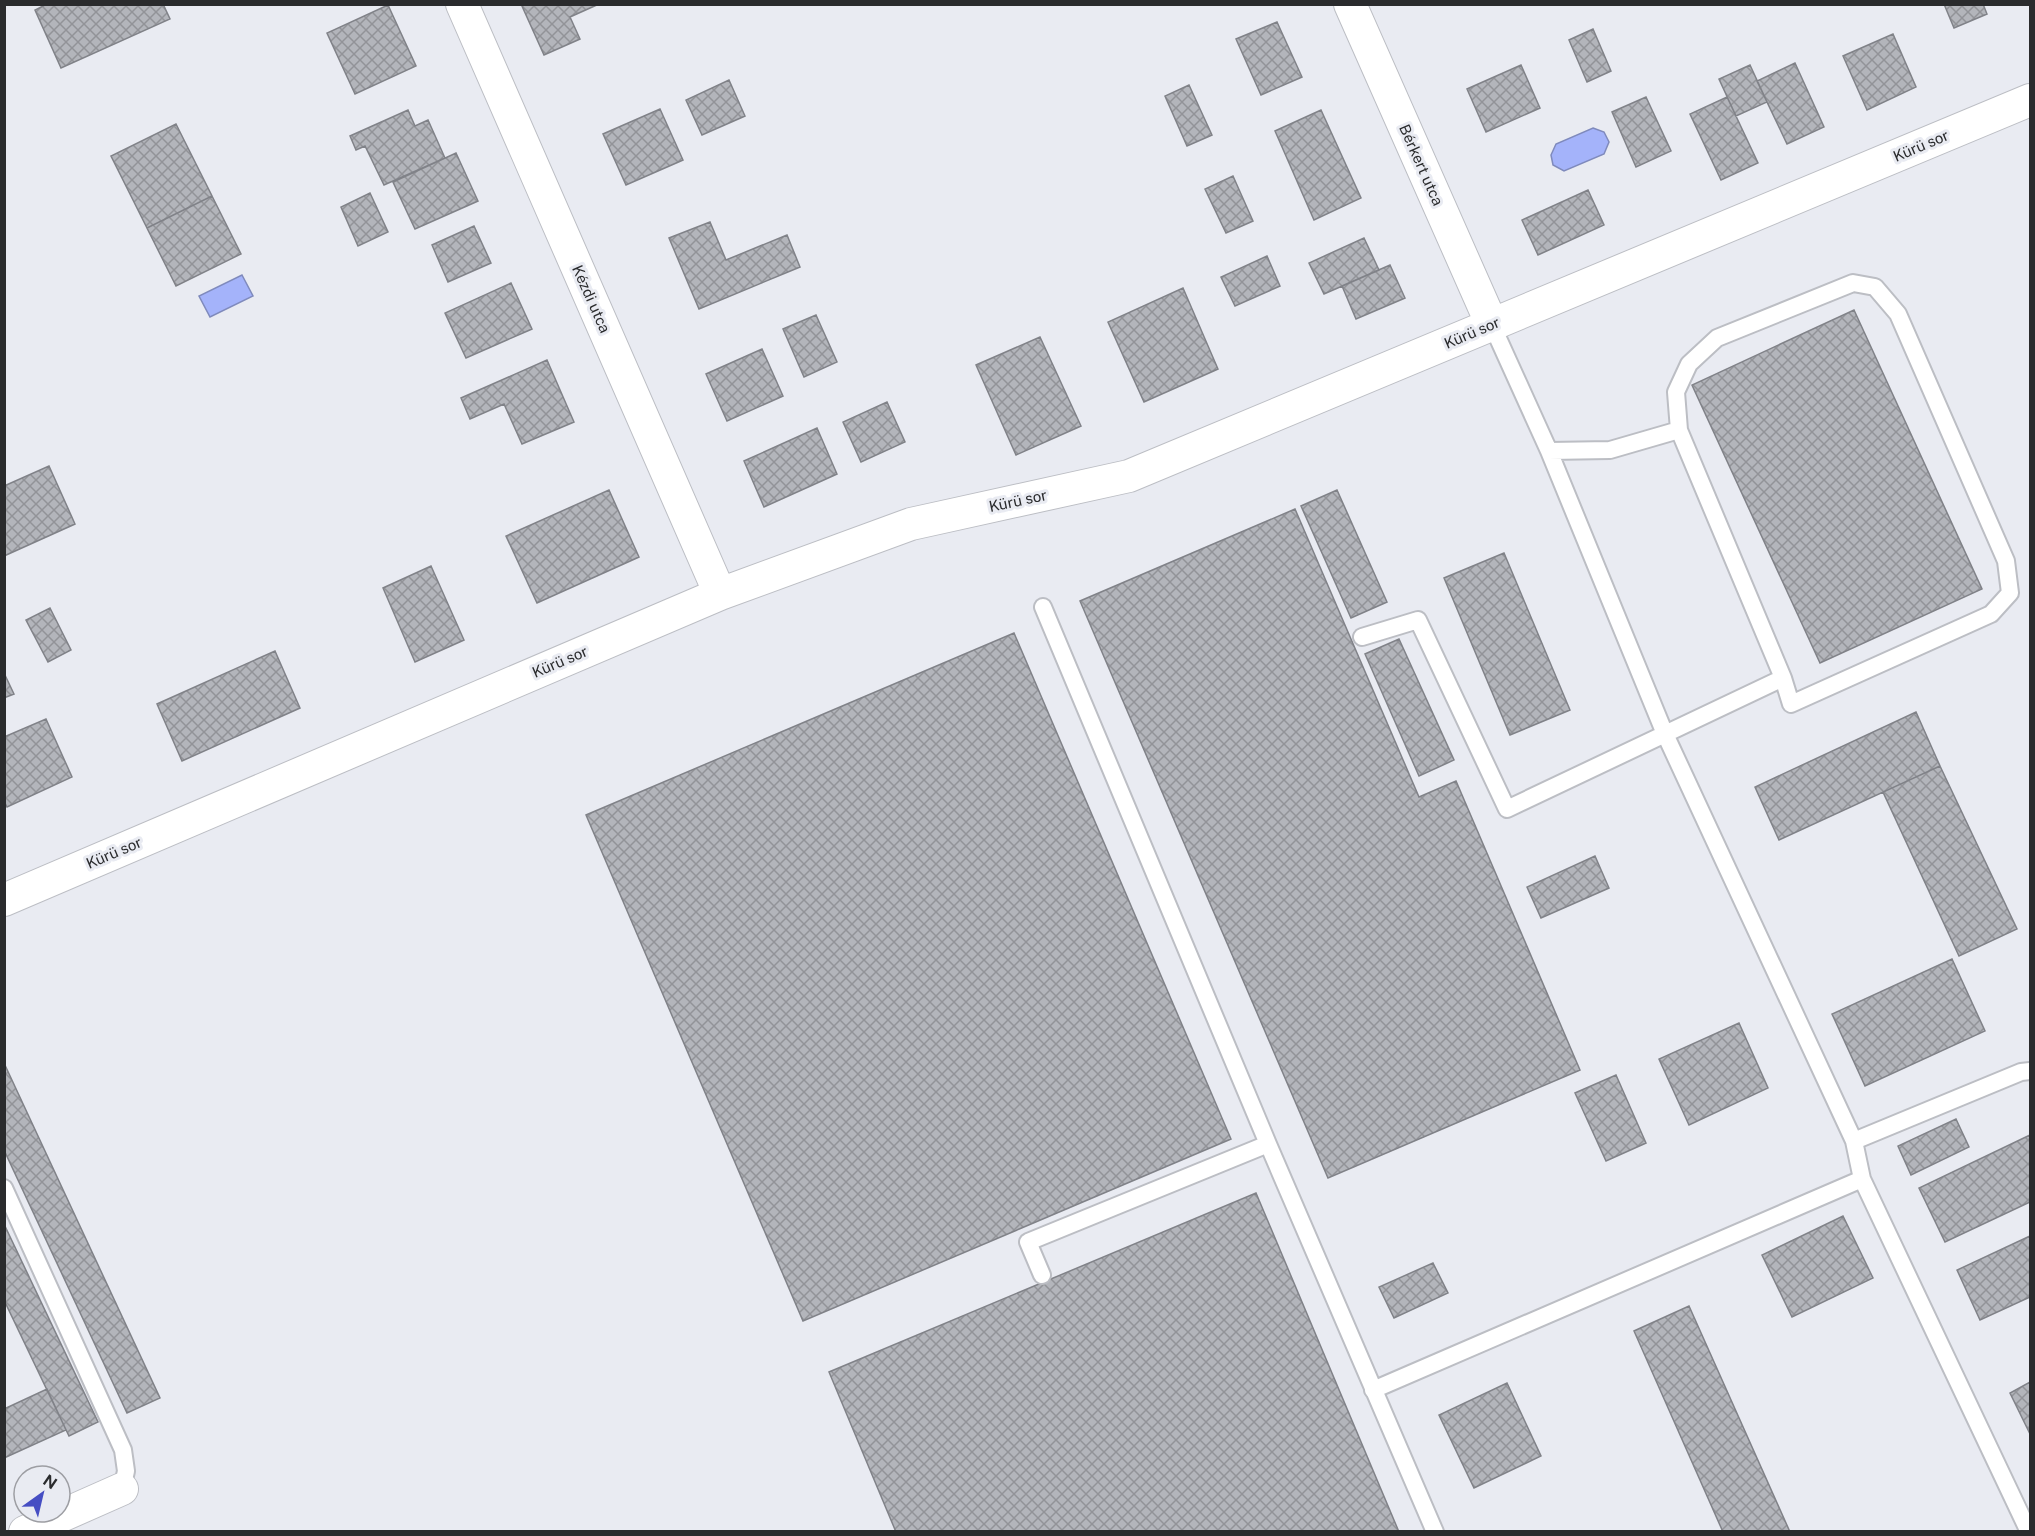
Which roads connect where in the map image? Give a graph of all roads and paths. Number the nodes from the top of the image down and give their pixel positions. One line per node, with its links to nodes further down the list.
1 (462, 4): 7 (street, Kézdi utca)
2 (1350, 4): 4 (street, Bérkert utca)
3 (2031, 100): 4 (street, Kürü sor)
4 (1492, 325): 6 (lane); 7 (street, Kürü sor)
5 (1679, 430): 6 (lane); 10 (lane); 10 (lane)
6 (1549, 451): 11 (lane)
7 (720, 594): 12 (street, Kürü sor)
8 (1043, 607): 15 (lane)
9 (1362, 637): 11 (lane)
10 (1783, 678): 11 (lane)
11 (1665, 734): 14 (lane)
12 (4, 900)
13 (2031, 1071): 14 (lane)
14 (1854, 1141): 16 (lane)
15 (1268, 1144): 18 (lane); 19 (lane)
16 (1862, 1179): 19 (lane); 23 (lane)
17 (4, 1188): 20 (lane)
18 (1042, 1275)
19 (1373, 1390): 22 (lane)
20 (122, 1489): 21 (street)
21 (25, 1532)
22 (1435, 1532)
23 (2029, 1532)

